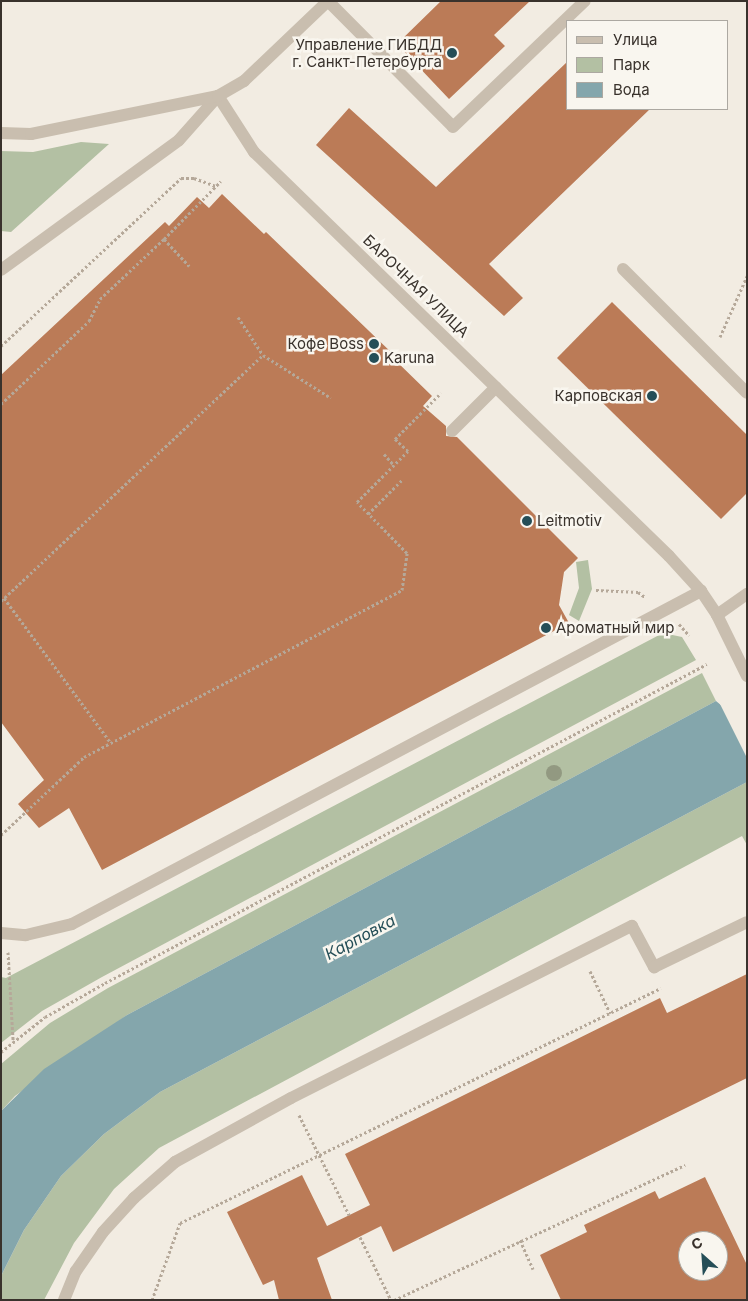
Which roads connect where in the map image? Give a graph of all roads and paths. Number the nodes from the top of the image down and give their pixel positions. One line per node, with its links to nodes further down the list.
1 (328, 1): 2 (street); 3 (street)
2 (585, 1)
3 (218, 96): 4 (street); 10 (street); 16 (street, БАРОЧНАЯ УЛИЦА)
4 (1, 133)
5 (221, 181): 6 (path)
6 (216, 186): 7 (path); 13 (path)
7 (164, 239): 8 (path); 20 (path)
8 (189, 266)
9 (623, 269): 15 (street)
10 (1, 270)
11 (747, 276): 15 (path)
12 (238, 318): 14 (path)
13 (1, 346)
14 (263, 355): 19 (path); 30 (path)
15 (712, 358): 18 (street)
16 (496, 387): 21 (street); 27 (street, БАРОЧНАЯ УЛИЦА)
17 (441, 393): 23 (path)
18 (747, 393)
19 (331, 398)
20 (1, 404)
21 (452, 431)
22 (384, 454): 23 (path)
23 (394, 465): 25 (path)
24 (402, 480): 25 (path)
25 (368, 514): 34 (path)
26 (596, 590): 28 (path)
27 (701, 591): 31 (street, БАРОЧНАЯ УЛИЦА); 37 (street)
28 (638, 592)
29 (747, 594): 31 (street)
30 (3, 600): 34 (path)
31 (717, 615): 33 (street, БАРОЧНАЯ УЛИЦА)
32 (707, 664): 42 (path)
33 (747, 676)
34 (111, 744): 35 (path)
35 (1, 835)
36 (747, 922): 38 (street)
37 (1, 933)
38 (580, 952): 41 (path); 44 (street)
39 (7, 970): 42 (path)
40 (664, 987): 41 (path)
41 (610, 1013): 45 (path)
42 (13, 1041): 43 (path)
43 (1, 1052)
44 (291, 1098): 45 (path); 51 (street)
45 (319, 1155): 47 (path); 52 (path)
46 (685, 1165): 49 (path)
47 (349, 1215)
48 (360, 1237): 53 (path)
49 (520, 1240): 50 (path); 53 (path)
50 (533, 1268)
51 (64, 1300)
52 (152, 1300)
53 (392, 1300)

